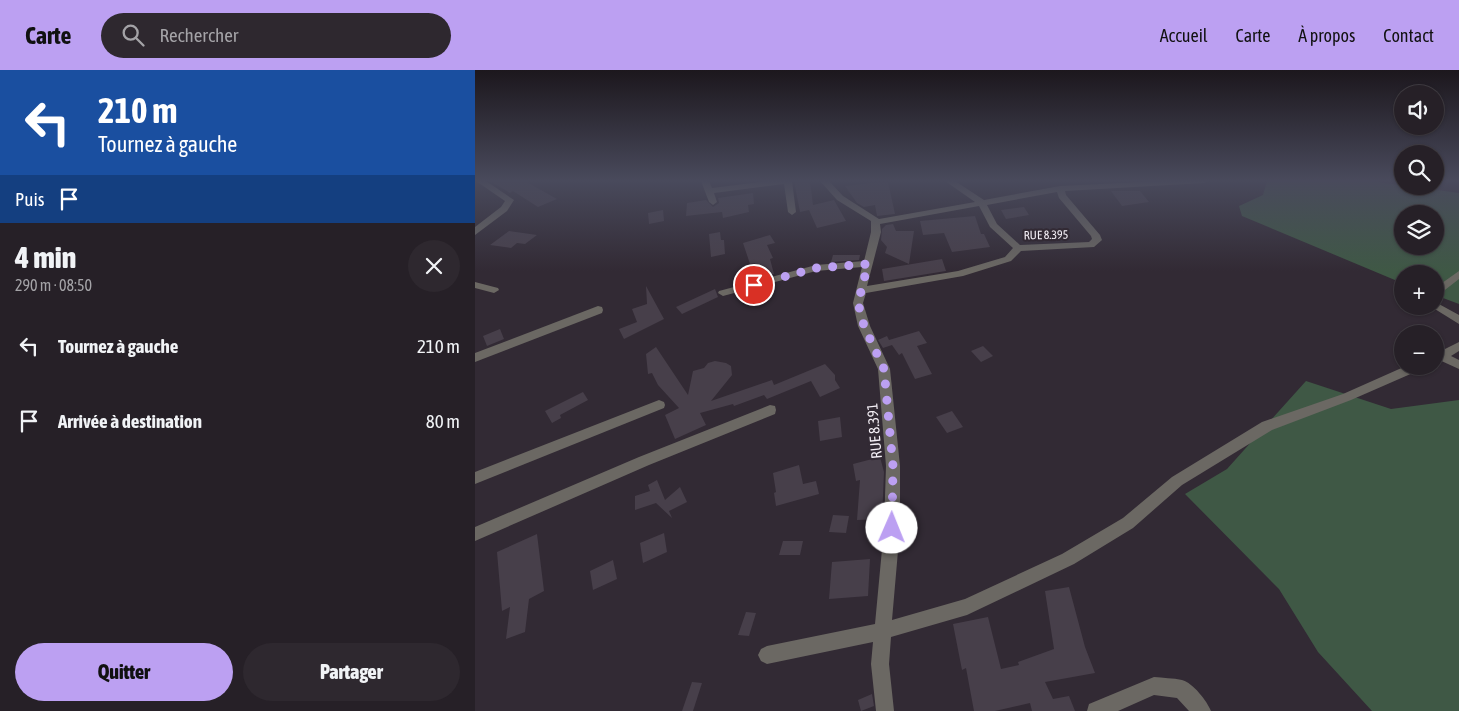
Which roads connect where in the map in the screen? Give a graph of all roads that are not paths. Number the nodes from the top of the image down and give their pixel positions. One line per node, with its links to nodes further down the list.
1 (503, 211): 7 (street)
2 (863, 211): 6 (street)
3 (937, 211): 6 (street)
4 (986, 211): 8 (street, RUE 8.395)
5 (1076, 211): 8 (street, RUE 8.395)
6 (875, 222): 9 (street, RUE 8.391)
7 (475, 232)
8 (1018, 248): 14 (street)
9 (868, 264): 14 (street, RUE 8.391); 15 (street)
10 (1459, 274): 12 (street)
11 (475, 285): 13 (street)
12 (1444, 286)
13 (494, 290)
14 (860, 291): 29 (street, RUE 8.391)
15 (723, 293)
16 (598, 310): 21 (street)
17 (1444, 311): 18 (street)
18 (1459, 320)
19 (1459, 346): 20 (street)
20 (1444, 354)
21 (475, 358)
22 (1444, 359): 23 (street)
23 (1459, 365)
24 (1397, 375): 29 (street)
25 (659, 405): 27 (street)
26 (770, 410): 28 (street)
27 (475, 478)
28 (475, 534)
29 (883, 631): 30 (street); 31 (street, RUE 8.391)
30 (767, 655)
31 (885, 711)
32 (1096, 711): 33 (street)
33 (1203, 711)

